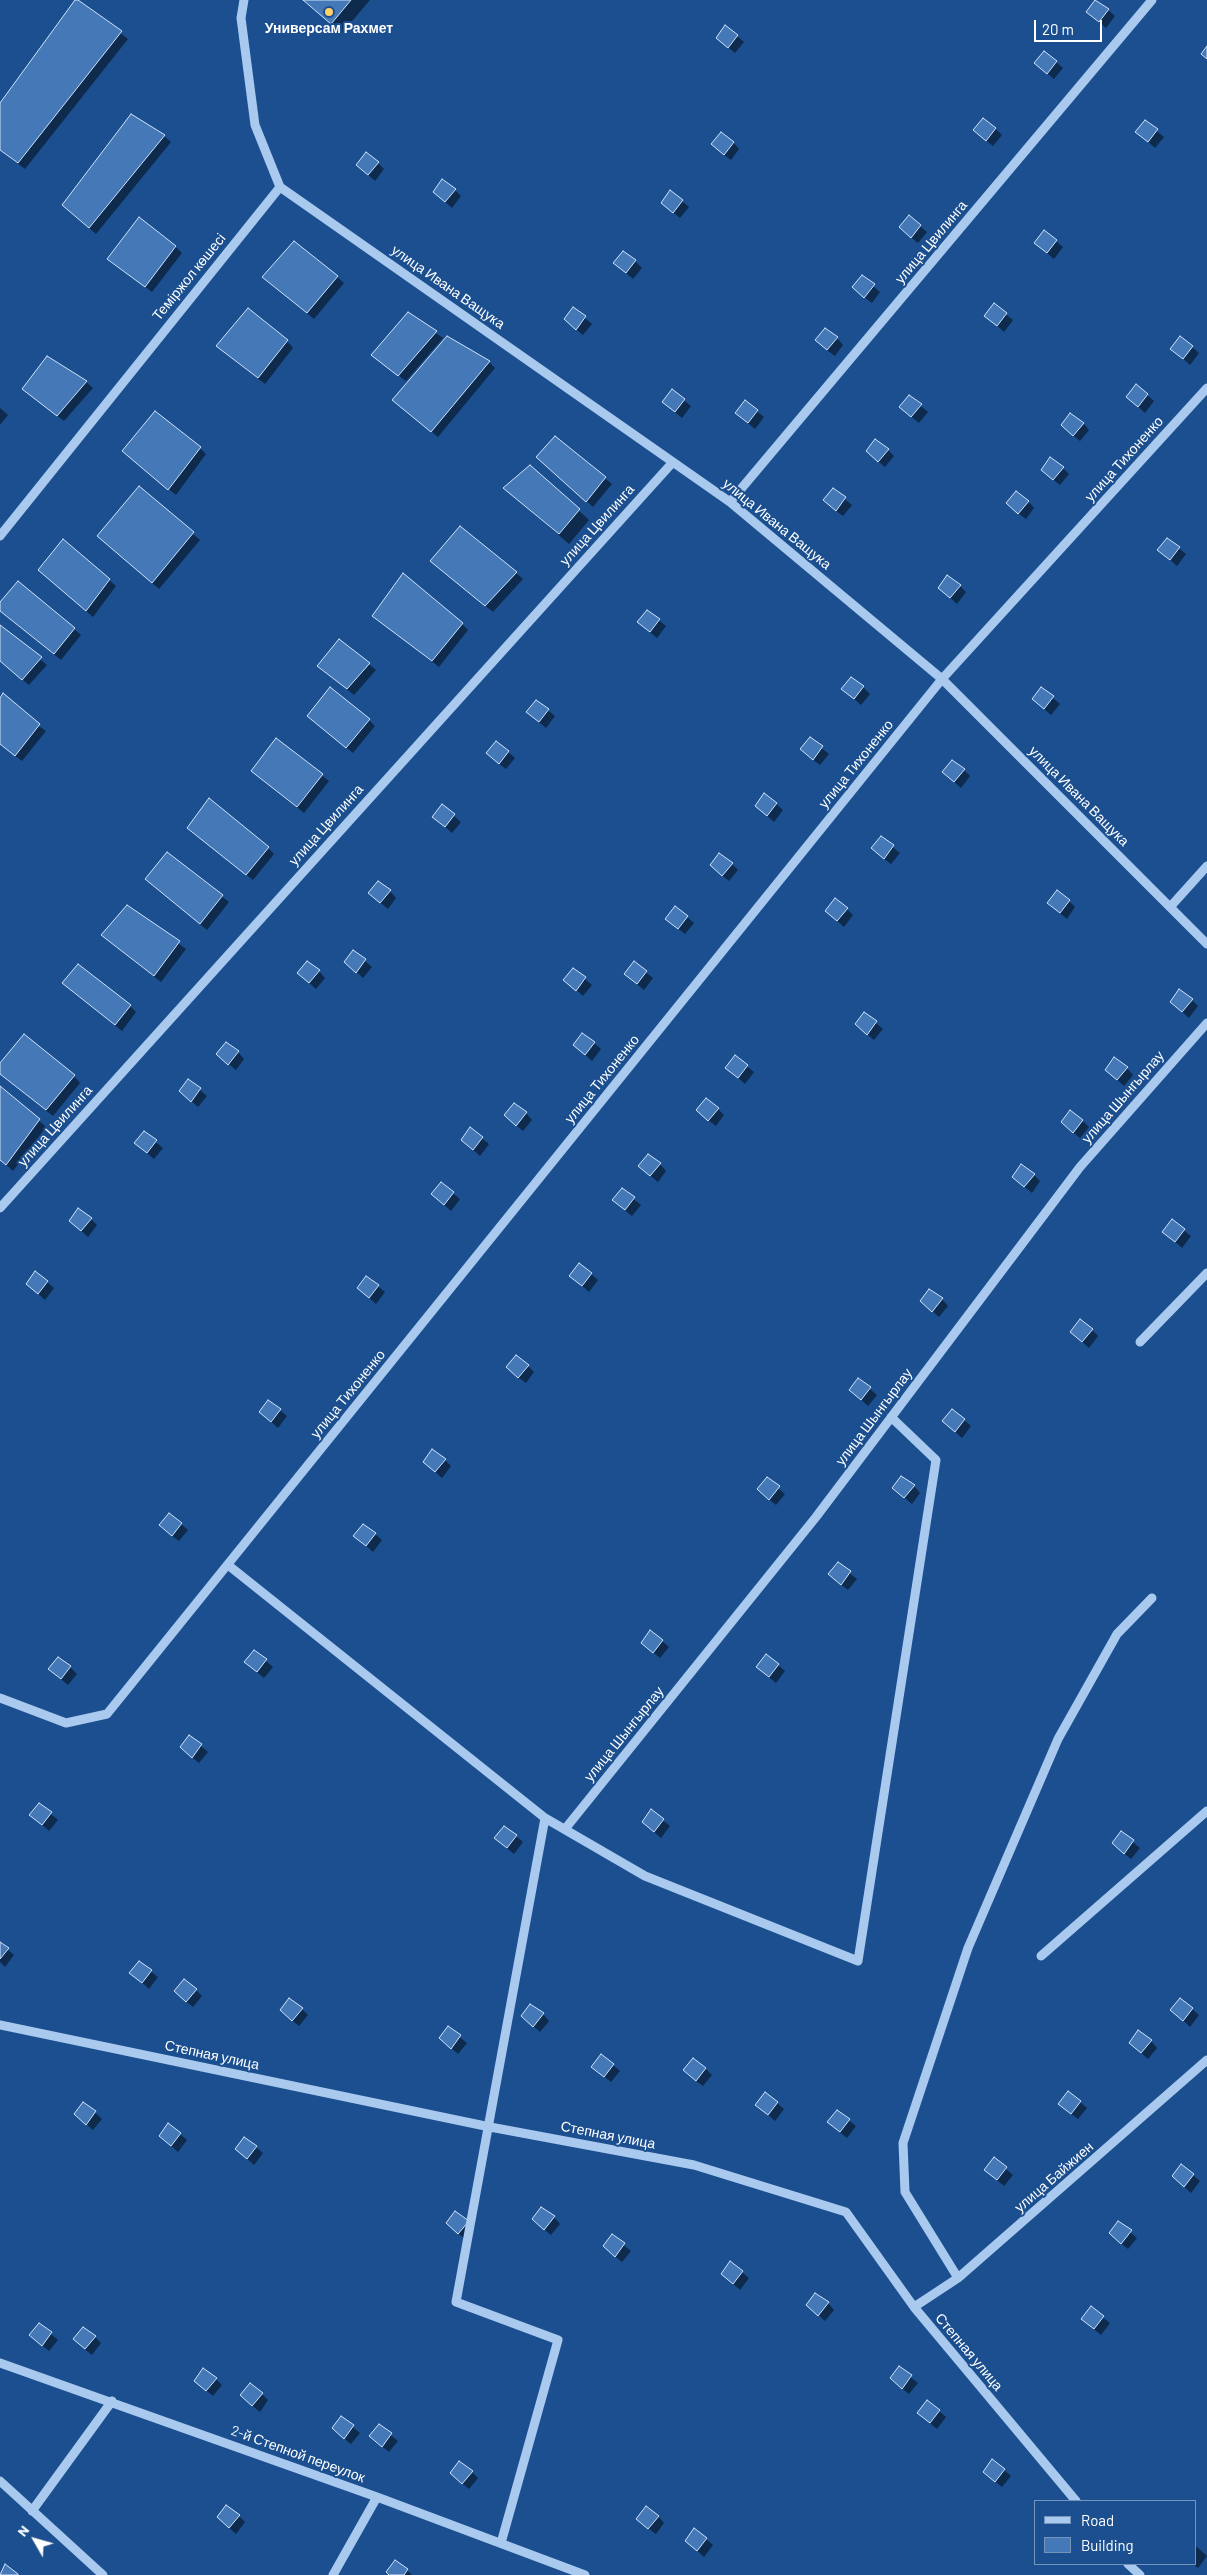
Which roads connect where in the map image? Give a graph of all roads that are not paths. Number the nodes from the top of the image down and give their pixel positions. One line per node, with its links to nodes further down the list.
1 (244, 0): 3 (street)
2 (1152, 0): 6 (street, улица Цвилинга)
3 (280, 187): 5 (street, улица Ивана Ващука); 7 (street, Теміржол көшесі)
4 (1207, 388): 8 (street, улица Тихоненко)
5 (673, 462): 6 (street, улица Ивана Ващука); 13 (street, улица Цвилинга)
6 (730, 502): 8 (street, улица Ивана Ващука)
7 (0, 536)
8 (942, 679): 10 (street, улица Ивана Ващука); 17 (street, улица Тихоненко)
9 (1207, 866): 10 (street)
10 (1171, 906): 11 (street, улица Ивана Ващука)
11 (1207, 944)
12 (1207, 1022): 16 (street, улица Шынгырлау)
13 (0, 1208)
14 (1207, 1273): 15 (street)
15 (1140, 1342)
16 (891, 1417): 22 (street, улица Шынгырлау); 22 (street)
17 (228, 1565): 19 (street, улица Тихоненко); 21 (street)
18 (1152, 1598): 27 (street)
19 (0, 1698)
20 (1207, 1811): 23 (street)
21 (545, 1818): 22 (street); 26 (street)
22 (565, 1829)
23 (1041, 1956)
24 (0, 2025): 26 (street, Степная улица)
25 (1207, 2060): 27 (street, улица Байжиен)
26 (490, 2127): 28 (street, Степная улица); 35 (street)
27 (958, 2278): 28 (street, улица Байжиен)
28 (914, 2307): 33 (street, Степная улица)
29 (0, 2363): 30 (street, 2-й Степной переулок)
30 (112, 2401): 32 (street, 2-й Степной переулок); 34 (street)
31 (0, 2481): 34 (street)
32 (377, 2497): 35 (street, 2-й Степной переулок); 38 (street)
33 (1075, 2500)
34 (32, 2511): 37 (street)
35 (501, 2542): 39 (street, 2-й Степной переулок)
36 (1129, 2565): 40 (street)
37 (103, 2575)
38 (333, 2575)
39 (585, 2575)
40 (1140, 2575)

